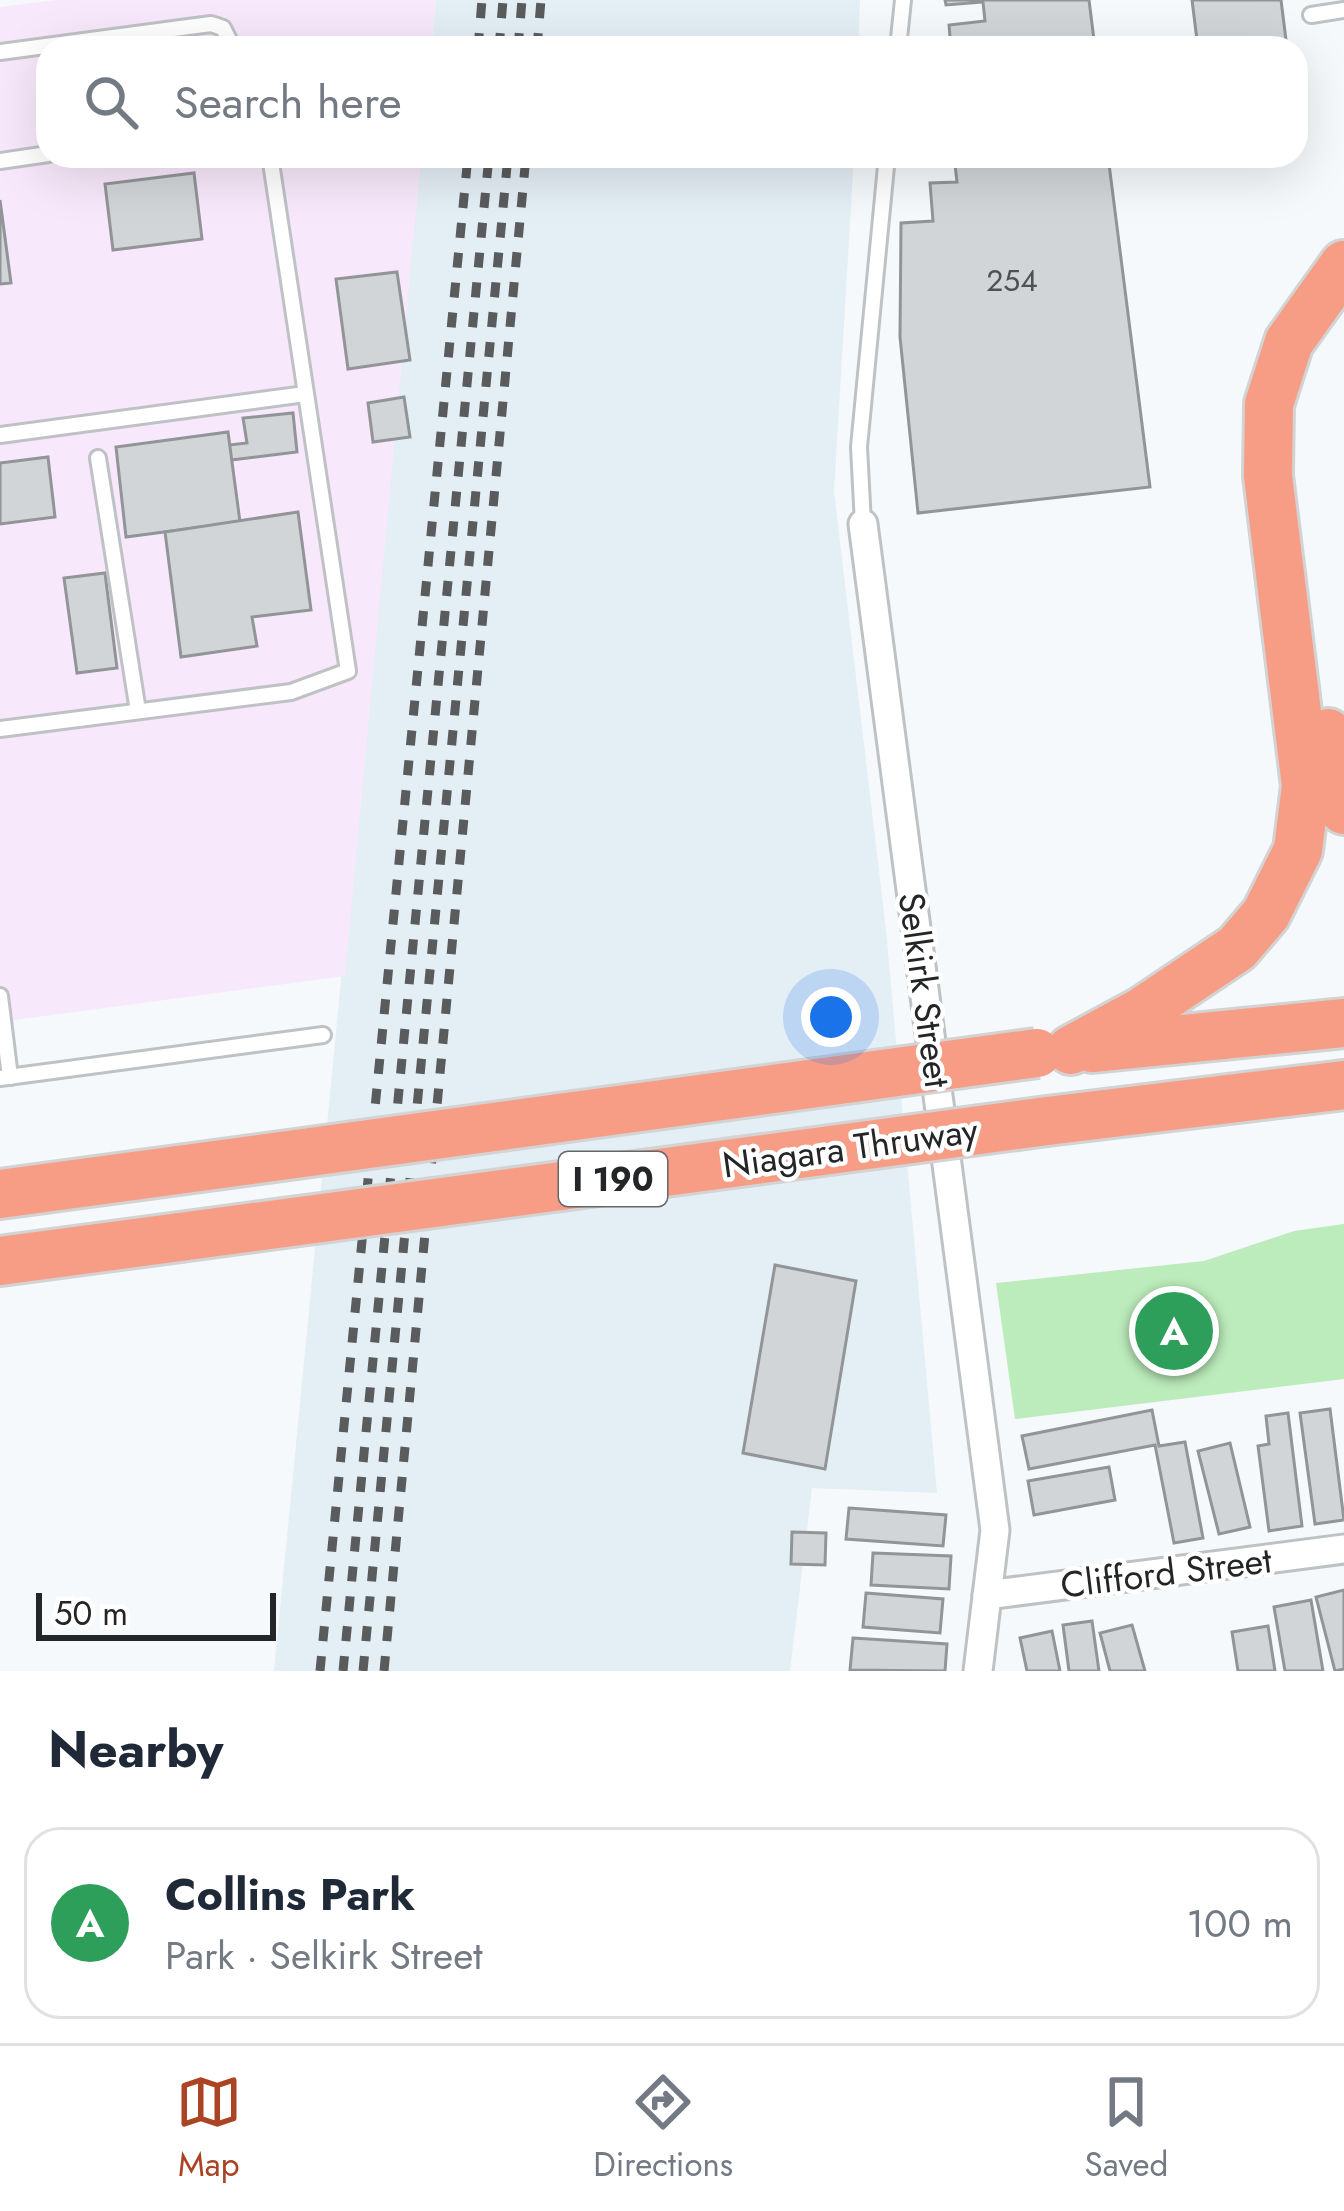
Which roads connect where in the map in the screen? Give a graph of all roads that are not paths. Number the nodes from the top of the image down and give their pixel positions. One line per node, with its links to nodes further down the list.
1 (902, 0): 6 (lane)
2 (1344, 10): 3 (lane)
3 (1312, 15)
4 (121, 36): 5 (lane)
5 (227, 36)
6 (899, 36)
7 (36, 47): 8 (lane)
8 (0, 52)
9 (36, 156): 10 (lane)
10 (0, 161)
11 (272, 168): 15 (lane)
12 (886, 168): 18 (lane)
13 (1344, 265): 25 (highway)
14 (1344, 310): 21 (highway)
15 (305, 394): 16 (lane); 19 (lane)
16 (0, 435)
17 (98, 458): 19 (lane)
18 (862, 524): 31 (street, Selkirk Street)
19 (138, 711): 20 (lane)
20 (0, 729)
21 (1344, 810)
22 (0, 996): 26 (lane)
23 (1344, 1023): 25 (highway, Niagara Thruway / I 190)
24 (323, 1035): 26 (lane)
25 (1054, 1052): 28 (highway, Niagara Thruway / I 190, bridge)
26 (5, 1077)
27 (1344, 1085): 29 (highway, Niagara Thruway / I 190, bridge)
28 (0, 1194)
29 (0, 1261)
30 (1344, 1549): 31 (street, Clifford Street)
31 (987, 1595): 32 (street, Selkirk Street)
32 (978, 1671)

